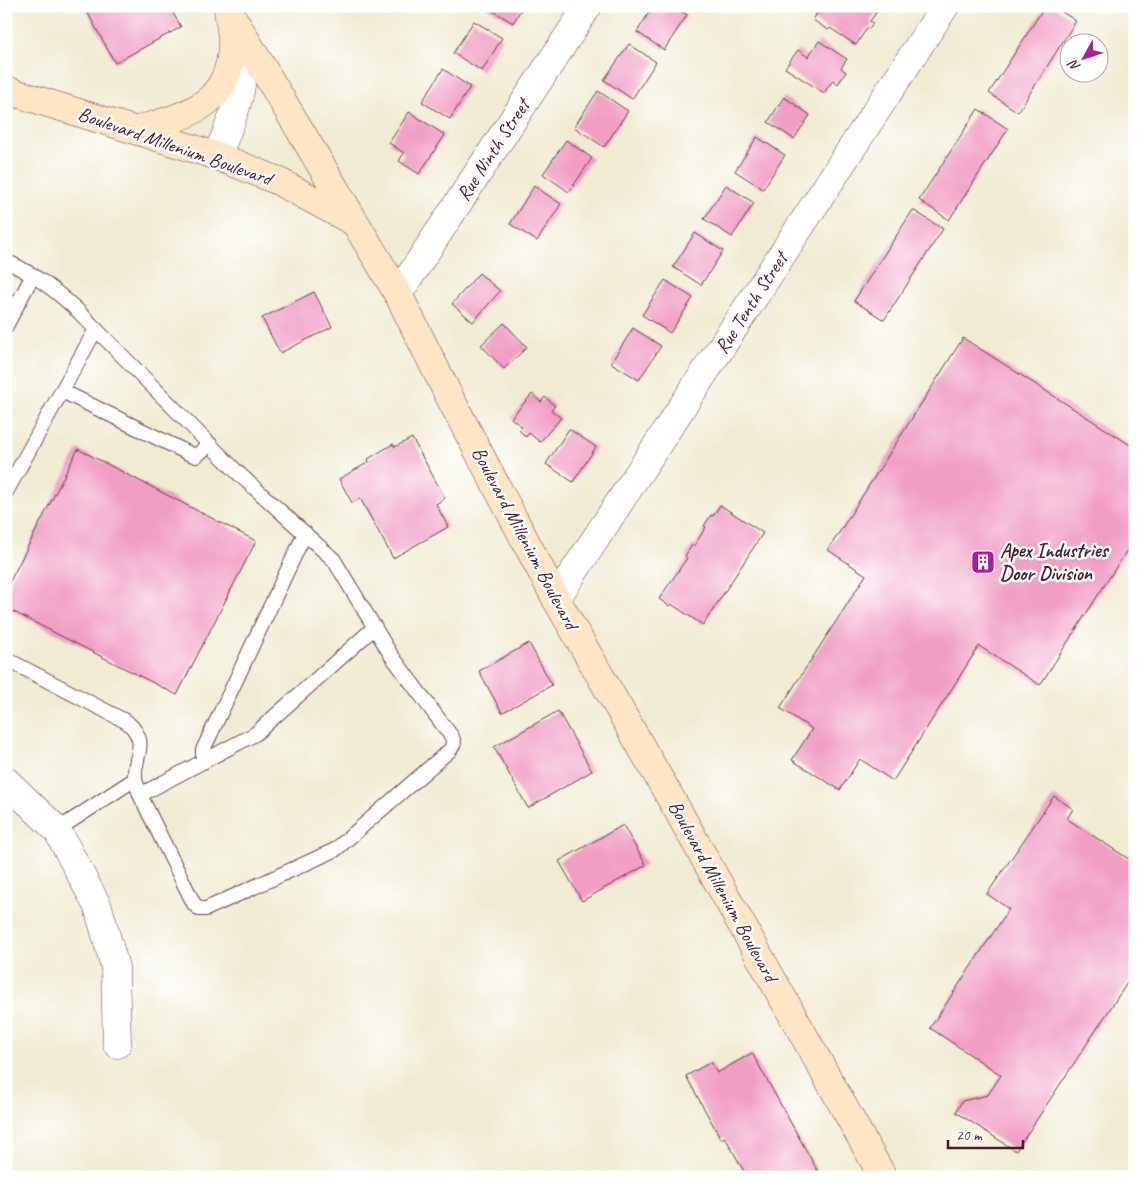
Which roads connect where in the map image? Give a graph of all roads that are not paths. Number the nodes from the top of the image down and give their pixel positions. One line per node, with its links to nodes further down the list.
1 (588, 6): 10 (street, Rue Ninth Street)
2 (945, 6): 17 (street, Rue Tenth Street)
3 (228, 7): 5 (main road); 6 (street); 7 (main road)
4 (6, 90): 5 (main road, Boulevard Millenium Boulevard)
5 (137, 130): 6 (main road, Boulevard Millenium Boulevard)
6 (217, 156): 7 (main road, Boulevard Millenium Boulevard)
7 (355, 222): 10 (main road, Boulevard Millenium Boulevard)
8 (6, 261): 9 (lane)
9 (33, 274): 11 (lane); 12 (lane)
10 (398, 294): 17 (main road, Boulevard Millenium Boulevard)
11 (6, 326)
12 (96, 330): 13 (lane); 14 (lane)
13 (62, 391): 14 (lane); 15 (lane)
14 (210, 444): 16 (lane)
15 (6, 492)
16 (305, 533): 18 (lane); 20 (lane)
17 (556, 599): 26 (main road, Boulevard Millenium Boulevard)
18 (375, 627): 20 (lane); 23 (lane)
19 (6, 660): 21 (lane)
20 (203, 762): 23 (lane)
21 (135, 779): 23 (lane); 24 (lane)
22 (6, 781): 24 (street)
23 (140, 795)
24 (56, 830): 25 (street)
25 (117, 1044)
26 (883, 1177)

